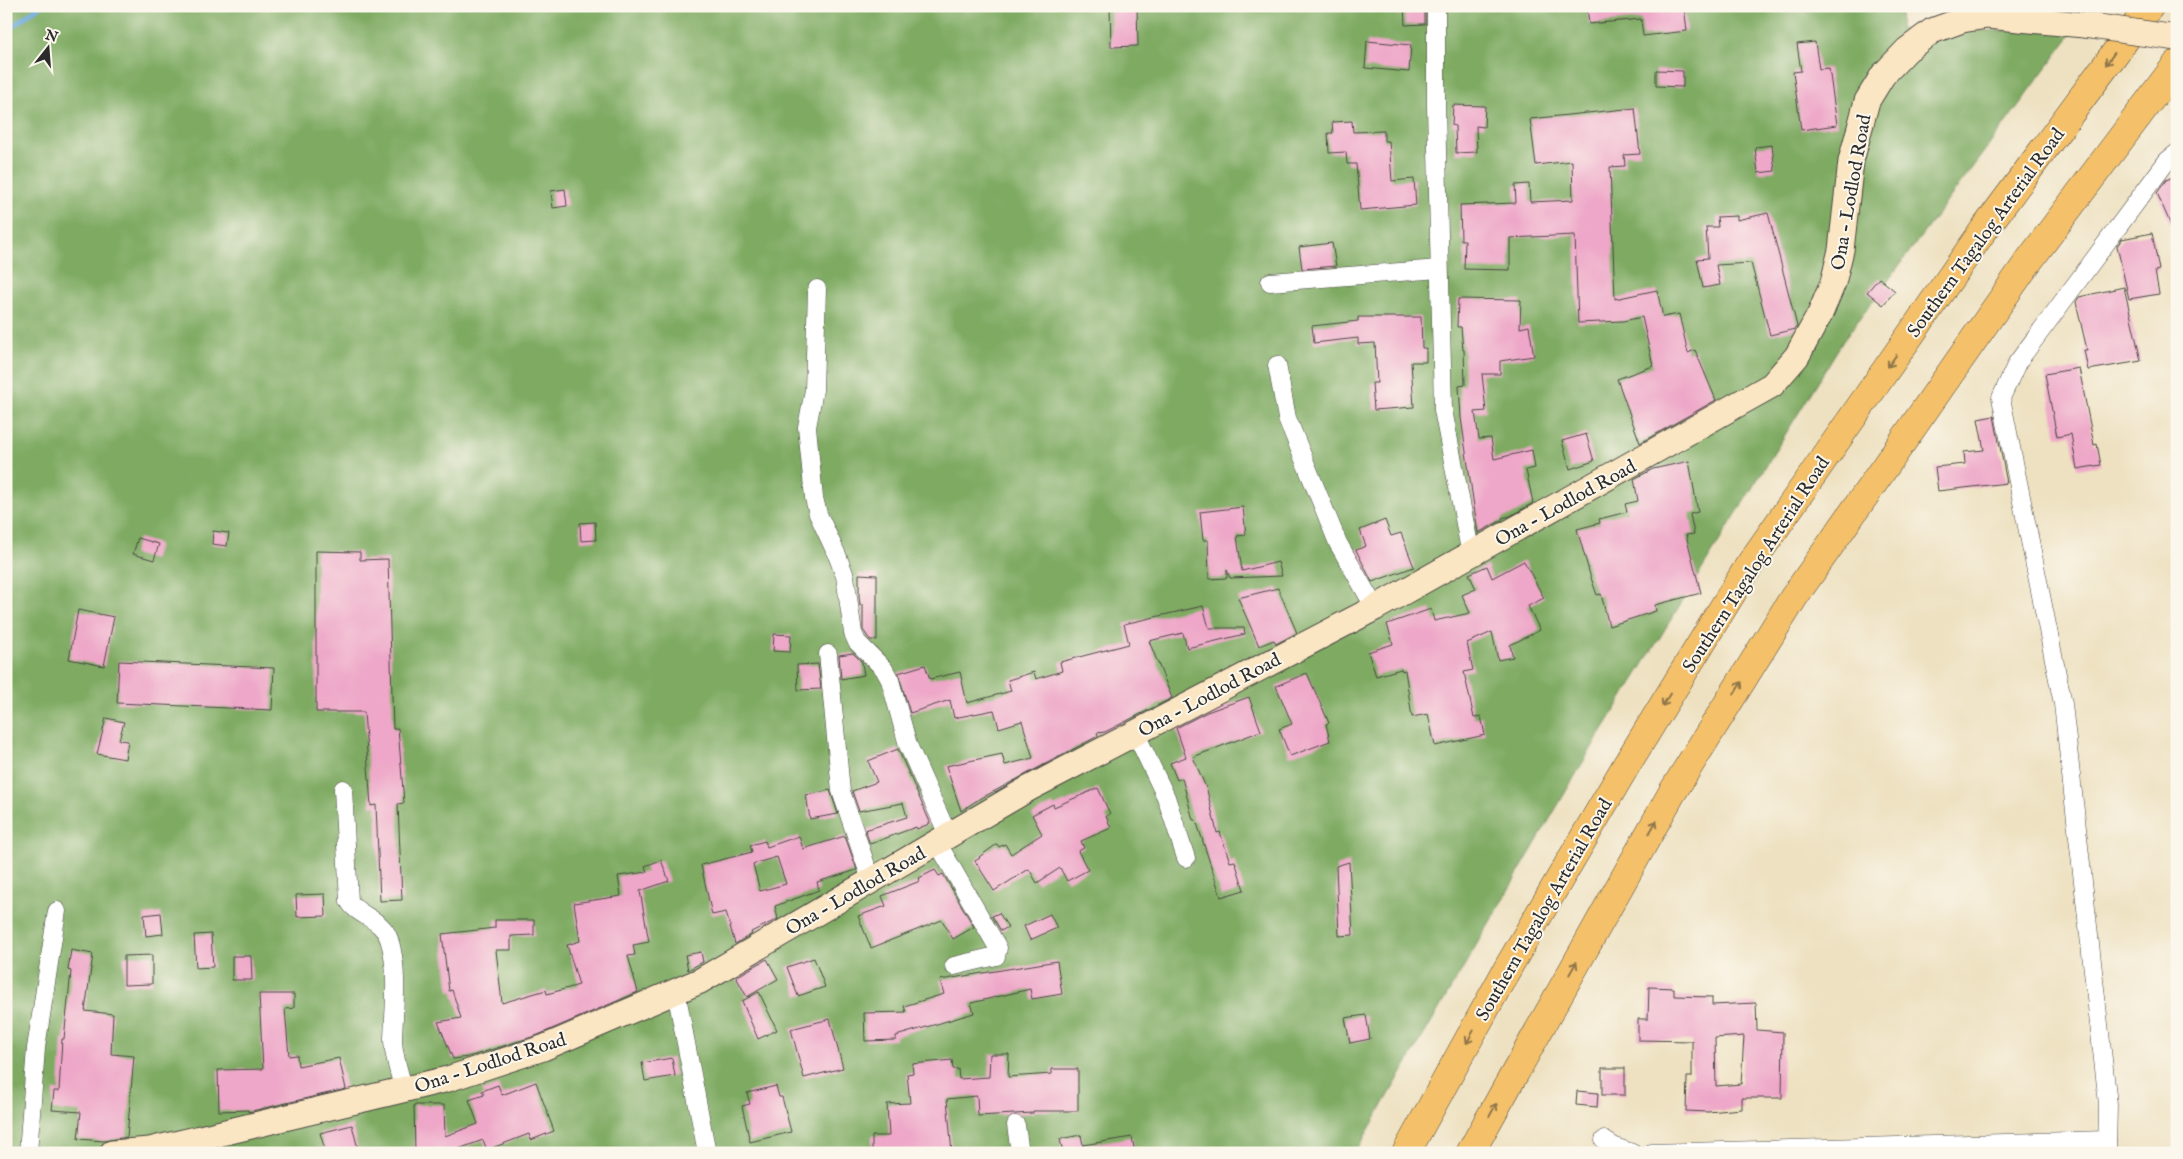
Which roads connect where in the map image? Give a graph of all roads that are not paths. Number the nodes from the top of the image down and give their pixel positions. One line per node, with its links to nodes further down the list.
1 (1436, 6): 6 (street)
2 (2150, 6): 30 (highway, Southern Tagalog Arterial Road, one-way to 30)
3 (2177, 38): 10 (main road, Ona - Lodlod Road, bridge)
4 (2177, 64): 31 (highway, one-way to 4)
5 (2177, 153): 24 (street)
6 (1439, 269): 7 (street); 10 (street)
7 (1270, 282)
8 (817, 288): 15 (street)
9 (1277, 365): 11 (street)
10 (1471, 555): 11 (main road, Ona - Lodlod Road)
11 (1375, 608): 13 (main road, Ona - Lodlod Road)
12 (828, 654): 17 (street)
13 (1135, 732): 15 (main road, Ona - Lodlod Road); 16 (street)
14 (342, 789): 21 (street)
15 (943, 839): 17 (main road, Ona - Lodlod Road); 19 (street)
16 (1186, 858)
17 (871, 880): 20 (main road, Ona - Lodlod Road)
18 (57, 911): 26 (street)
19 (954, 966)
20 (676, 991): 21 (main road, Ona - Lodlod Road); 28 (street)
21 (404, 1091): 25 (main road, Ona - Lodlod Road)
22 (1016, 1125): 29 (street)
23 (1604, 1140): 32 (street)
24 (2107, 1146): 33 (street)
25 (150, 1151): 27 (main road, Ona - Lodlod Road)
26 (28, 1153)
27 (112, 1153)
28 (708, 1153)
29 (1020, 1153)
30 (1406, 1153)
31 (1470, 1153)
32 (1632, 1153)
33 (1651, 1153)

